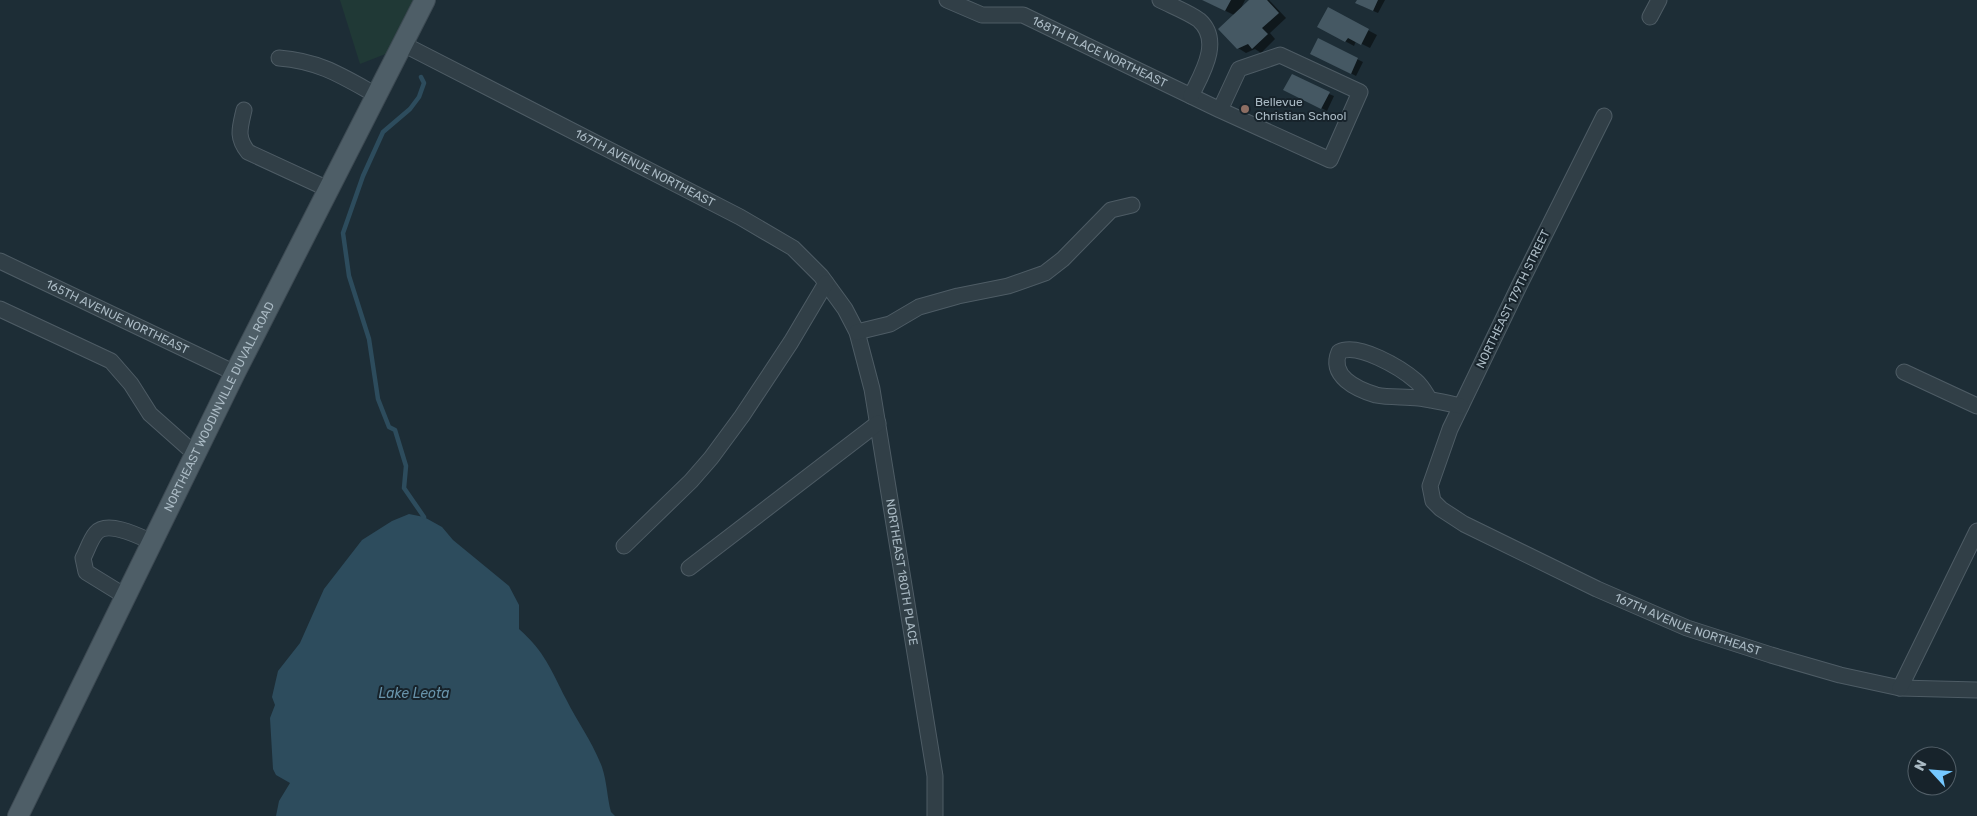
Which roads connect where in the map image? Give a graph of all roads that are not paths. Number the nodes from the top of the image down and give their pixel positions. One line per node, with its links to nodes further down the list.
1 (425, 0): 6 (main road, NORTHEAST WOODINVILLE DUVALL ROAD)
2 (947, 0): 9 (street, 168TH PLACE NORTHEAST)
3 (1160, 0): 9 (street)
4 (1659, 0): 5 (street)
5 (1650, 18)
6 (403, 44): 8 (main road, NORTHEAST WOODINVILLE DUVALL ROAD); 16 (street, 167TH AVENUE NORTHEAST)
7 (279, 58): 8 (street)
8 (376, 95): 13 (main road, NORTHEAST WOODINVILLE DUVALL ROAD)
9 (1191, 96): 11 (street, 168TH PLACE NORTHEAST)
10 (244, 110): 13 (street)
11 (1220, 110): 11 (street, 168TH PLACE NORTHEAST)
12 (1604, 116): 22 (street, NORTHEAST 179TH STREET)
13 (328, 189): 20 (main road, NORTHEAST WOODINVILLE DUVALL ROAD)
14 (1132, 205): 18 (street)
15 (0, 261): 20 (street, 165TH AVENUE NORTHEAST)
16 (826, 283): 18 (street, 167TH AVENUE NORTHEAST); 29 (street)
17 (0, 309): 25 (street)
18 (857, 332): 24 (street, NORTHEAST 180TH PLACE)
19 (1904, 372): 23 (street)
20 (234, 373): 25 (main road, NORTHEAST WOODINVILLE DUVALL ROAD)
21 (1430, 400): 21 (street); 22 (street)
22 (1461, 406): 26 (street, NORTHEAST 179TH STREET)
23 (1977, 406)
24 (878, 423): 30 (street); 35 (street, NORTHEAST 180TH PLACE)
25 (195, 454): 28 (main road, NORTHEAST WOODINVILLE DUVALL ROAD)
26 (1430, 486): 32 (street, 167TH AVENUE NORTHEAST)
27 (1977, 531): 32 (street)
28 (152, 542): 31 (main road, NORTHEAST WOODINVILLE DUVALL ROAD); 31 (street)
29 (624, 546)
30 (689, 568)
31 (125, 596): 34 (main road, NORTHEAST WOODINVILLE DUVALL ROAD)
32 (1900, 688): 33 (street, 167TH AVENUE NORTHEAST)
33 (1977, 690)
34 (18, 816)
35 (936, 816)

